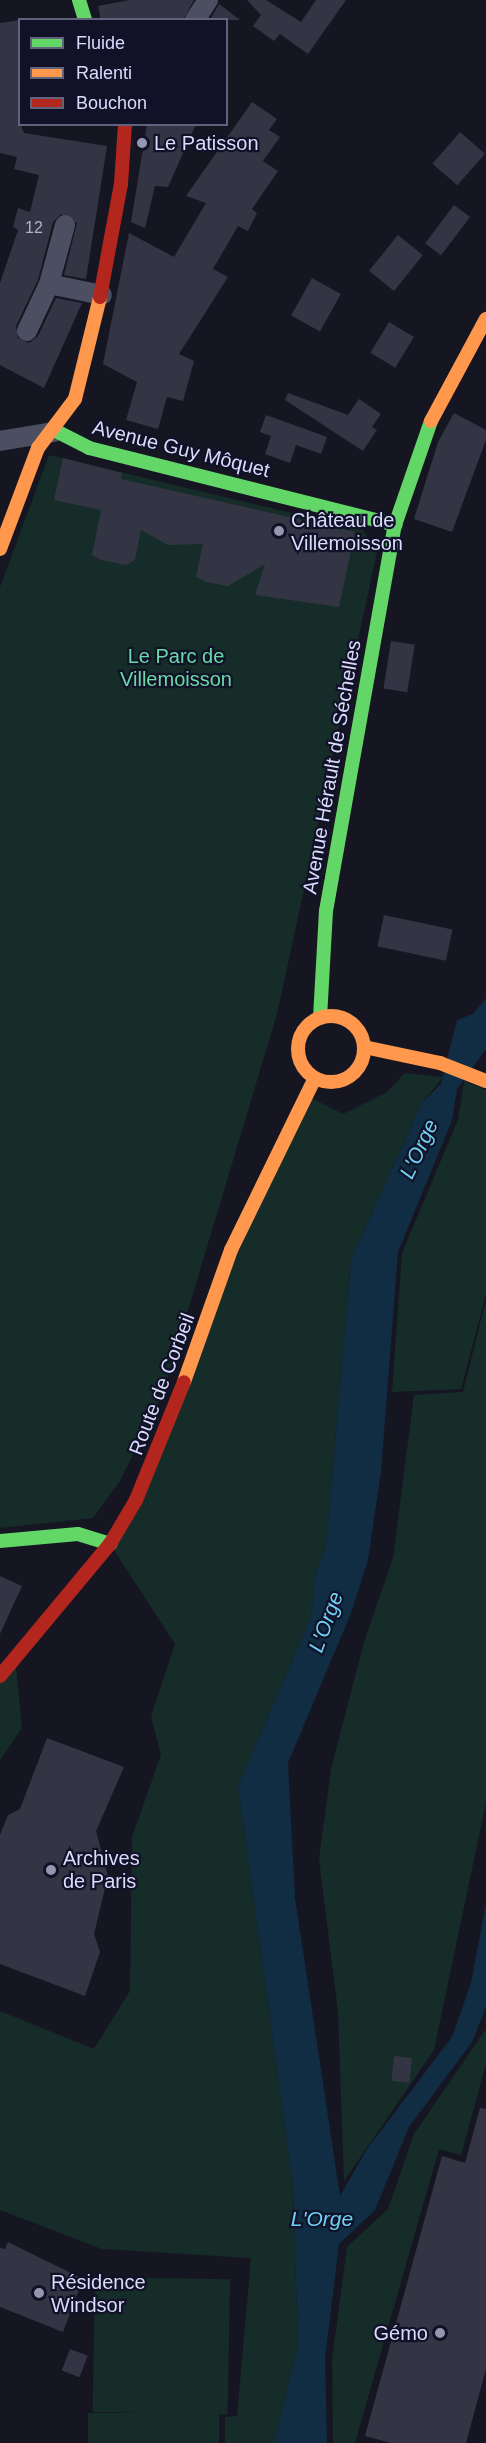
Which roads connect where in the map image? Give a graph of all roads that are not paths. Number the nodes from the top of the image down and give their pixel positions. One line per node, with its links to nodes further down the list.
1 (79, 0): 3 (main road)
2 (208, 0): 4 (street)
3 (84, 18)
4 (196, 18)
5 (125, 126): 8 (main road, Avenue Guy Môquet)
6 (65, 225): 7 (street)
7 (49, 284): 8 (street); 10 (street)
8 (102, 295): 11 (main road, Avenue Guy Môquet)
9 (486, 319): 13 (main road, Avenue Hérault de Séchelles)
10 (27, 331)
11 (57, 431): 12 (street); 13 (main road, Avenue Guy Môquet); 14 (main road)
12 (0, 441)
13 (395, 525): 15 (main road, Avenue Hérault de Séchelles)
14 (0, 549)
15 (320, 1018): 16 (main road); 17 (main road)
16 (364, 1047): 17 (main road); 18 (main road)
17 (315, 1078): 20 (main road, Route de Corbeil)
18 (486, 1081)
19 (0, 1541): 20 (main road)
20 (110, 1544): 21 (main road, Route de Corbeil)
21 (0, 1676)

